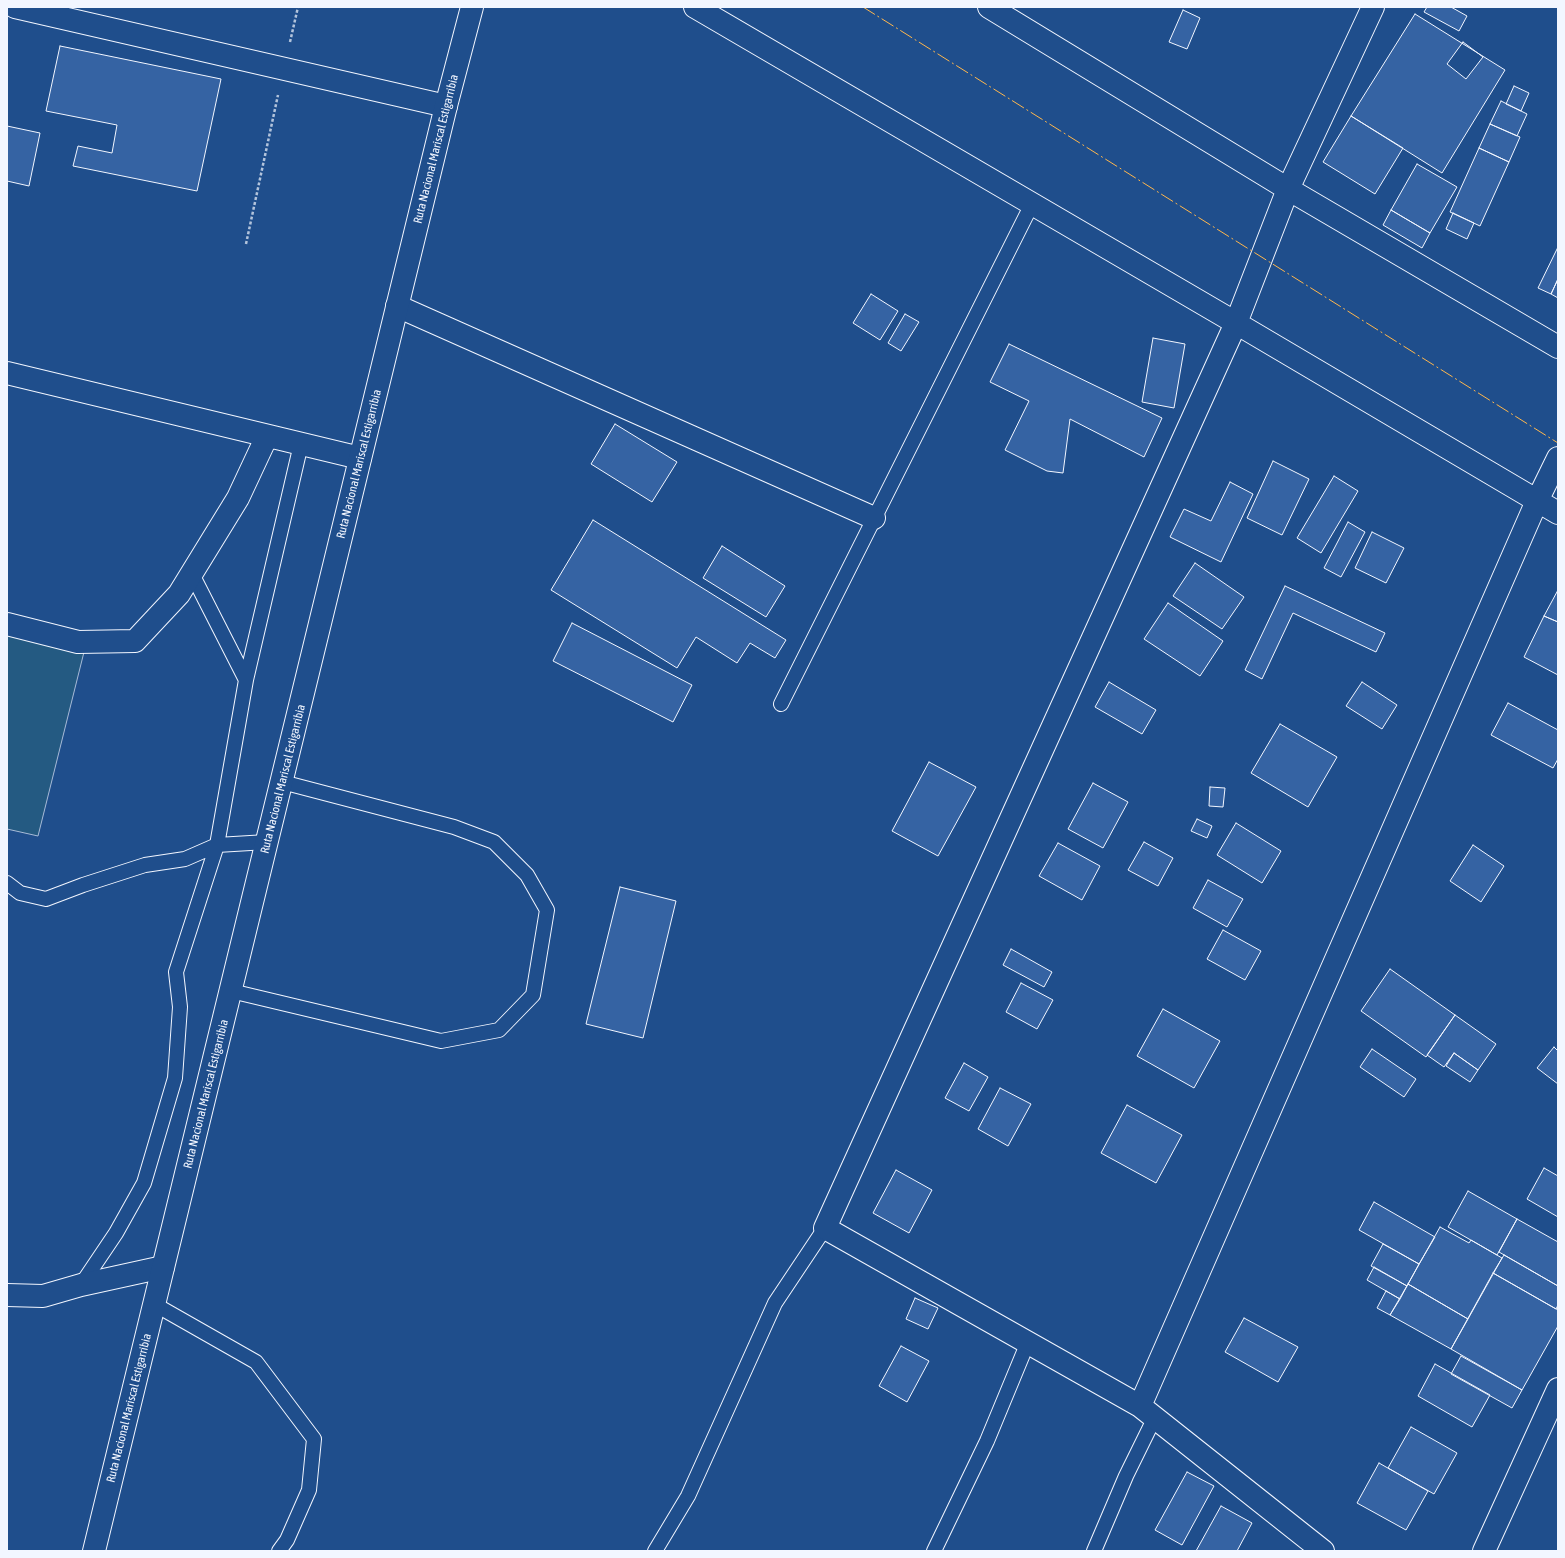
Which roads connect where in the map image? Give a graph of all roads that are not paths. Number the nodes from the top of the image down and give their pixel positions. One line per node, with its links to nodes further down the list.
1 (15, 7): 6 (street)
2 (472, 7): 6 (street, Ruta Nacional Mariscal Estigarribia)
3 (695, 7): 8 (street)
4 (989, 7): 7 (street)
5 (1373, 7): 7 (street)
6 (446, 106): 9 (street, Ruta Nacional Mariscal Estigarribia)
7 (1288, 190): 10 (street); 11 (street)
8 (1032, 204): 10 (street); 19 (lane)
9 (397, 306): 15 (street, Ruta Nacional Mariscal Estigarribia); 19 (street)
10 (1236, 323): 17 (street); 29 (street)
11 (1558, 347)
12 (7, 373): 13 (street)
13 (267, 436): 14 (street); 20 (street)
14 (301, 444): 15 (street); 22 (lane)
15 (360, 458): 24 (street, Ruta Nacional Mariscal Estigarribia)
16 (1558, 458): 17 (street)
17 (1537, 501): 18 (street); 36 (street)
18 (1558, 513)
19 (874, 518): 23 (lane)
20 (192, 574): 21 (street); 22 (lane)
21 (7, 624)
22 (246, 680): 26 (lane)
23 (781, 704)
24 (282, 782): 25 (street, Ruta Nacional Mariscal Estigarribia); 28 (lane)
25 (267, 842): 26 (lane); 28 (street, Ruta Nacional Mariscal Estigarribia)
26 (217, 845): 27 (lane); 31 (lane)
27 (7, 883)
28 (231, 991): 30 (street, Ruta Nacional Mariscal Estigarribia)
29 (824, 1228): 34 (street); 39 (lane)
30 (163, 1267): 31 (street); 33 (street, Ruta Nacional Mariscal Estigarribia)
31 (82, 1285): 32 (street)
32 (7, 1295)
33 (154, 1304): 37 (lane); 38 (street, Ruta Nacional Mariscal Estigarribia)
34 (1028, 1342): 36 (street); 40 (lane)
35 (1558, 1389): 43 (street)
36 (1147, 1411): 41 (lane); 42 (street)
37 (283, 1547)
38 (94, 1551)
39 (655, 1551)
40 (934, 1551)
41 (1094, 1551)
42 (1323, 1551)
43 (1484, 1551)

